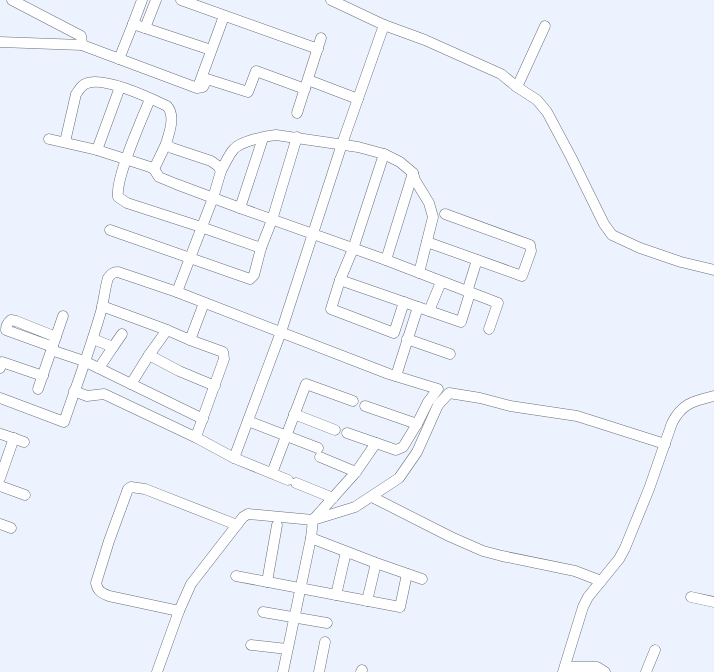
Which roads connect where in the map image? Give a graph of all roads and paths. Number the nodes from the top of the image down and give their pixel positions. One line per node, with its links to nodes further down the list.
1 (12, 0): 11 (street)
2 (142, 0): 7 (street)
3 (156, 0): 10 (street)
4 (181, 0): 6 (street)
5 (331, 0): 8 (street)
6 (224, 16): 16 (street); 17 (street)
7 (133, 24): 10 (street); 18 (street)
8 (384, 25): 21 (street); 24 (street)
9 (546, 26): 21 (street)
10 (145, 28): 17 (street)
11 (67, 30): 14 (street); 15 (street)
12 (321, 38): 16 (street)
13 (0, 42): 14 (street)
14 (60, 45): 15 (street)
15 (82, 45): 18 (street)
16 (318, 49): 19 (street)
17 (212, 50): 22 (street)
18 (119, 59): 22 (street)
19 (306, 85): 22 (street); 24 (street); 25 (street)
20 (120, 87): 23 (street); 29 (street); 32 (street)
21 (517, 87): 51 (street)
22 (197, 88)
23 (150, 99): 30 (street); 34 (street)
24 (358, 99): 31 (street)
25 (297, 113)
26 (297, 137): 27 (street); 31 (street); 41 (street)
27 (263, 138): 36 (street); 39 (street)
28 (49, 139): 29 (street)
29 (64, 142): 32 (street)
30 (166, 144): 35 (street); 36 (street)
31 (342, 144): 33 (street); 44 (street)
32 (97, 150): 34 (street)
33 (384, 154): 37 (street); 47 (street)
34 (126, 159): 35 (street); 42 (street)
35 (154, 169): 38 (street)
36 (221, 171): 38 (street)
37 (413, 173): 45 (street); 49 (street)
38 (213, 198): 39 (street); 42 (street)
39 (240, 208): 41 (street)
40 (445, 214): 50 (street)
41 (272, 220): 44 (street); 46 (street)
42 (201, 227): 46 (street); 48 (street)
43 (110, 230): 48 (street)
44 (313, 234): 47 (street); 65 (street)
45 (427, 242): 50 (street); 52 (street)
46 (262, 248): 48 (street)
47 (353, 249): 49 (street); 53 (street)
48 (191, 258): 55 (street)
49 (386, 260): 52 (street)
50 (477, 260): 56 (street)
51 (714, 270)
52 (419, 273): 54 (street)
53 (340, 280): 57 (street); 57 (street)
54 (441, 282): 56 (street); 61 (street)
55 (177, 292): 58 (street); 59 (street)
56 (468, 292): 61 (street); 63 (street)
57 (404, 302): 60 (street)
58 (204, 303): 65 (street); 69 (street)
59 (102, 306): 64 (street); 67 (street)
60 (418, 307): 61 (street); 68 (street)
61 (429, 311)
62 (63, 316): 70 (street)
63 (489, 329)
64 (167, 330): 69 (street); 73 (street)
65 (280, 332): 78 (street); 89 (street)
66 (122, 334): 71 (street)
67 (93, 339): 71 (street); 74 (street)
68 (407, 339): 72 (street); 78 (street)
69 (190, 340): 80 (street)
70 (53, 345): 74 (street); 77 (street)
71 (113, 347): 76 (street)
72 (450, 354)
73 (149, 355): 79 (street); 80 (street)
74 (84, 361): 76 (street); 82 (street)
75 (0, 368): 77 (street)
76 (99, 368): 79 (street)
77 (43, 376): 81 (street)
78 (396, 376): 90 (street)
79 (131, 384): 88 (street)
80 (215, 386): 88 (street)
81 (38, 390)
82 (74, 391): 84 (street); 96 (street)
83 (714, 396): 99 (street)
84 (0, 398)
85 (353, 401): 87 (street)
86 (365, 406): 90 (street)
87 (294, 414): 91 (street); 94 (street)
88 (203, 419): 96 (street)
89 (248, 421): 94 (street); 100 (street)
90 (418, 424): 98 (street)
91 (335, 430)
92 (347, 433): 98 (street)
93 (1, 434): 95 (street)
94 (286, 436): 101 (street); 102 (street)
95 (14, 438): 97 (street); 103 (street)
96 (197, 438): 100 (street)
97 (24, 442)
98 (376, 444): 101 (street)
99 (665, 444): 106 (street); 119 (street)
100 (234, 458): 102 (street)
101 (356, 472): 107 (street)
102 (272, 473): 107 (street)
103 (0, 478)
104 (0, 486): 105 (street)
105 (25, 495)
106 (372, 497): 108 (street); 119 (street)
107 (333, 498): 108 (street)
108 (313, 520): 110 (street); 113 (street)
109 (0, 524): 112 (street)
110 (237, 525): 126 (street); 126 (street)
111 (277, 525): 120 (street)
112 (11, 528)
113 (311, 538): 114 (street); 121 (street)
114 (346, 552): 115 (street); 122 (street)
115 (376, 563): 116 (street); 124 (street)
116 (407, 574): 118 (street); 124 (street)
117 (236, 576): 120 (street)
118 (422, 579)
119 (602, 581): 134 (street)
120 (267, 582): 121 (street)
121 (300, 588): 122 (street); 128 (street)
122 (336, 595): 124 (street)
123 (691, 597): 125 (street)
124 (367, 601)
125 (714, 602)
126 (179, 611): 135 (street)
127 (263, 612): 128 (street)
128 (294, 618): 129 (street); 132 (street)
129 (327, 623)
130 (325, 642): 137 (street)
131 (251, 644): 132 (street)
132 (287, 649): 136 (street)
133 (655, 650): 139 (street)
134 (564, 670): 138 (street)
135 (157, 672)
136 (283, 672)
137 (319, 672)
138 (605, 672)
139 (646, 672)

